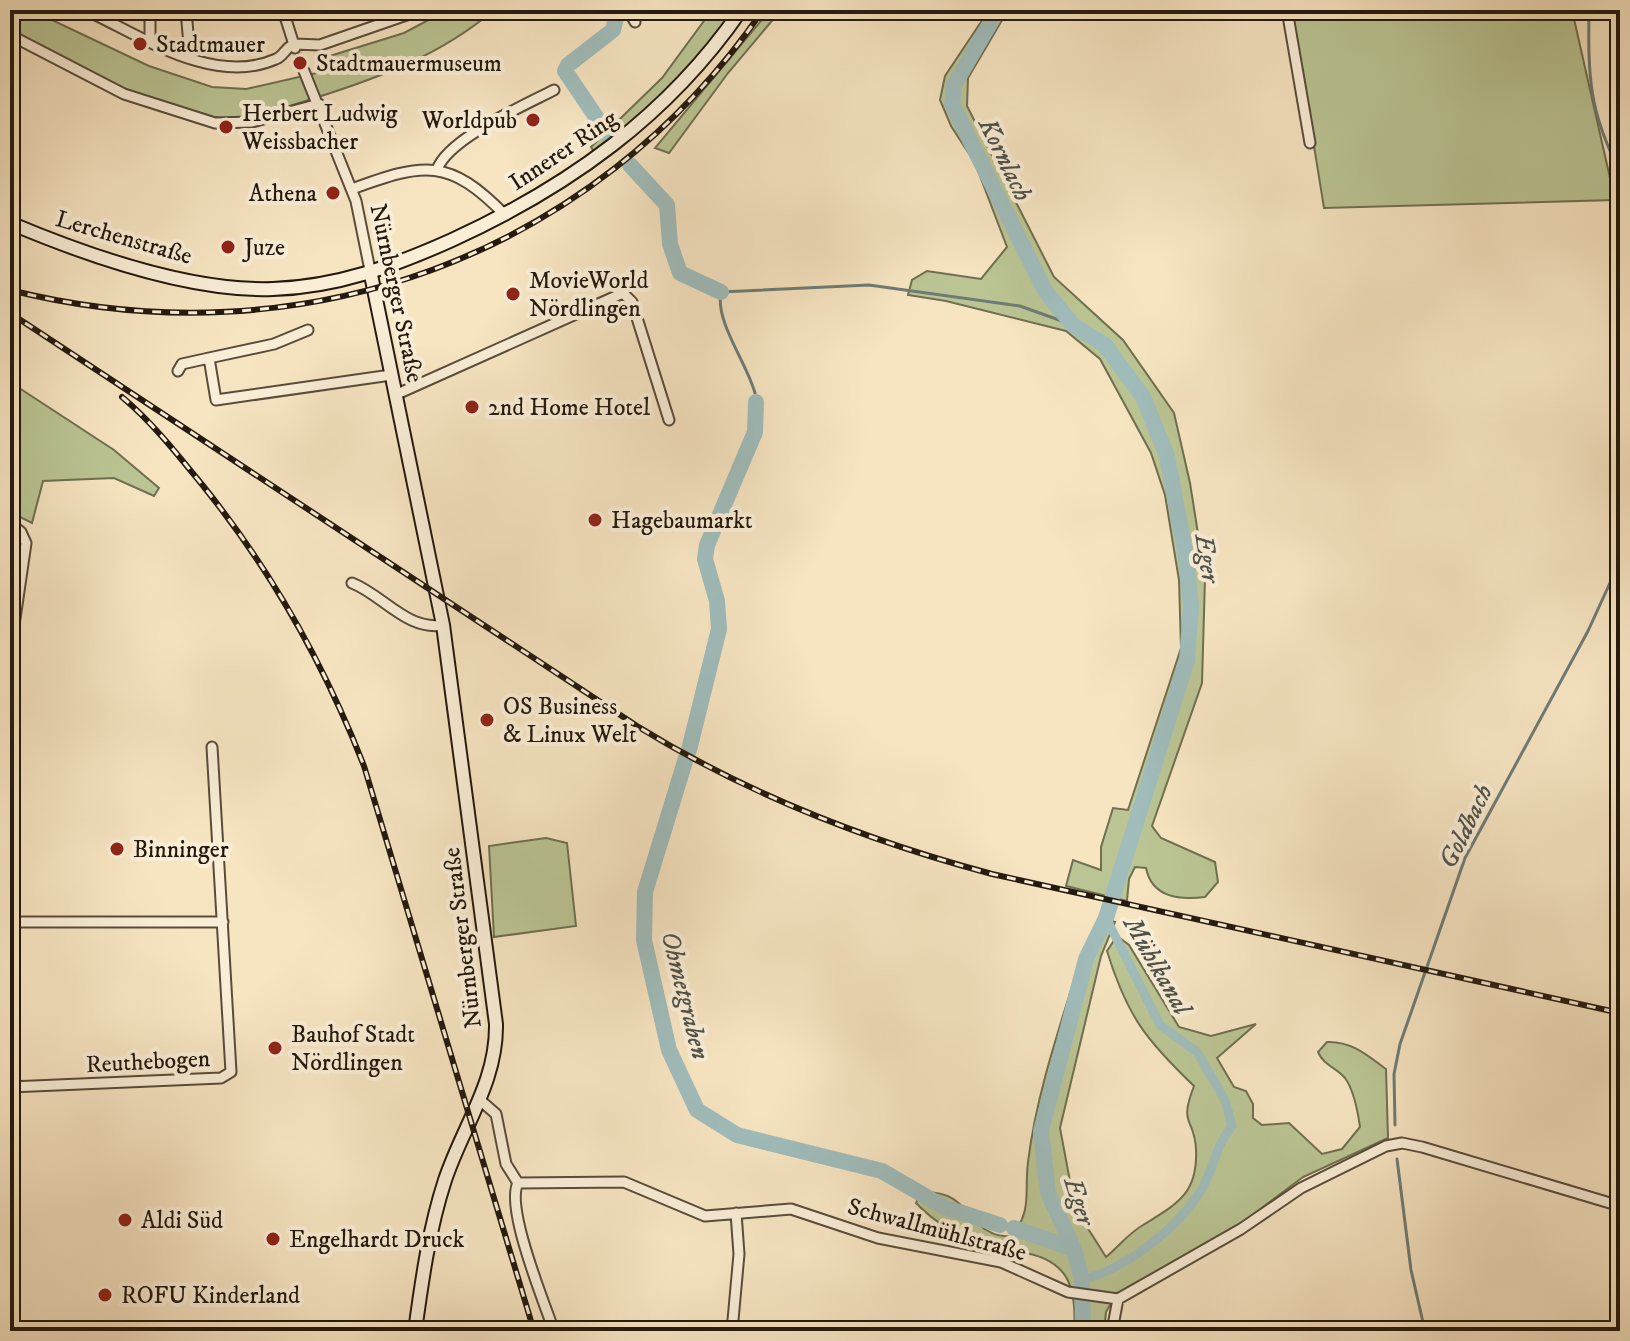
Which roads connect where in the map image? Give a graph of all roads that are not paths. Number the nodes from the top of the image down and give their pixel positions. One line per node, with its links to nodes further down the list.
1 (86, 10): 12 (street)
2 (150, 10): 12 (street)
3 (186, 10): 14 (street)
4 (283, 10): 13 (street)
5 (421, 10): 9 (street)
6 (628, 10): 10 (street)
7 (741, 10): 21 (main road, Innerer Ring)
8 (1287, 10): 18 (street)
9 (397, 15): 13 (street)
10 (635, 22)
11 (10, 35): 17 (street)
12 (150, 41): 14 (street)
13 (294, 46): 14 (street)
14 (190, 57)
15 (304, 71): 17 (street, Nürnberger Straße)
16 (554, 90): 19 (street)
17 (319, 104): 20 (street, Nürnberger Straße)
18 (1310, 143)
19 (437, 170): 20 (street); 21 (street)
20 (352, 189): 23 (street, Nürnberger Straße)
21 (505, 215): 23 (main road, Innerer Ring)
22 (10, 223): 23 (main road, Lerchenstraße)
23 (371, 275): 27 (main road, Nürnberger Straße)
24 (308, 330): 25 (street)
25 (209, 358): 26 (street); 27 (street)
26 (178, 371)
27 (391, 375): 28 (main road, Nürnberger Straße)
28 (395, 395): 29 (street); 32 (main road, Nürnberger Straße)
29 (669, 420)
30 (10, 523): 33 (street)
31 (352, 583): 32 (street)
32 (443, 625): 38 (main road, Nürnberger Straße)
33 (10, 653)
34 (212, 747): 36 (street, Reuthebogen)
35 (10, 922): 36 (street)
36 (223, 922): 37 (street, Reuthebogen)
37 (10, 1087)
38 (480, 1100): 39 (street); 43 (main road, Nürnberger Straße)
39 (518, 1183): 41 (street, Schwallmühlstraße); 44 (street)
40 (1620, 1206): 42 (street)
41 (736, 1213): 42 (street, Schwallmühlstraße); 45 (street)
42 (1118, 1299): 46 (street)
43 (415, 1331)
44 (554, 1331)
45 (732, 1331)
46 (1112, 1331)

